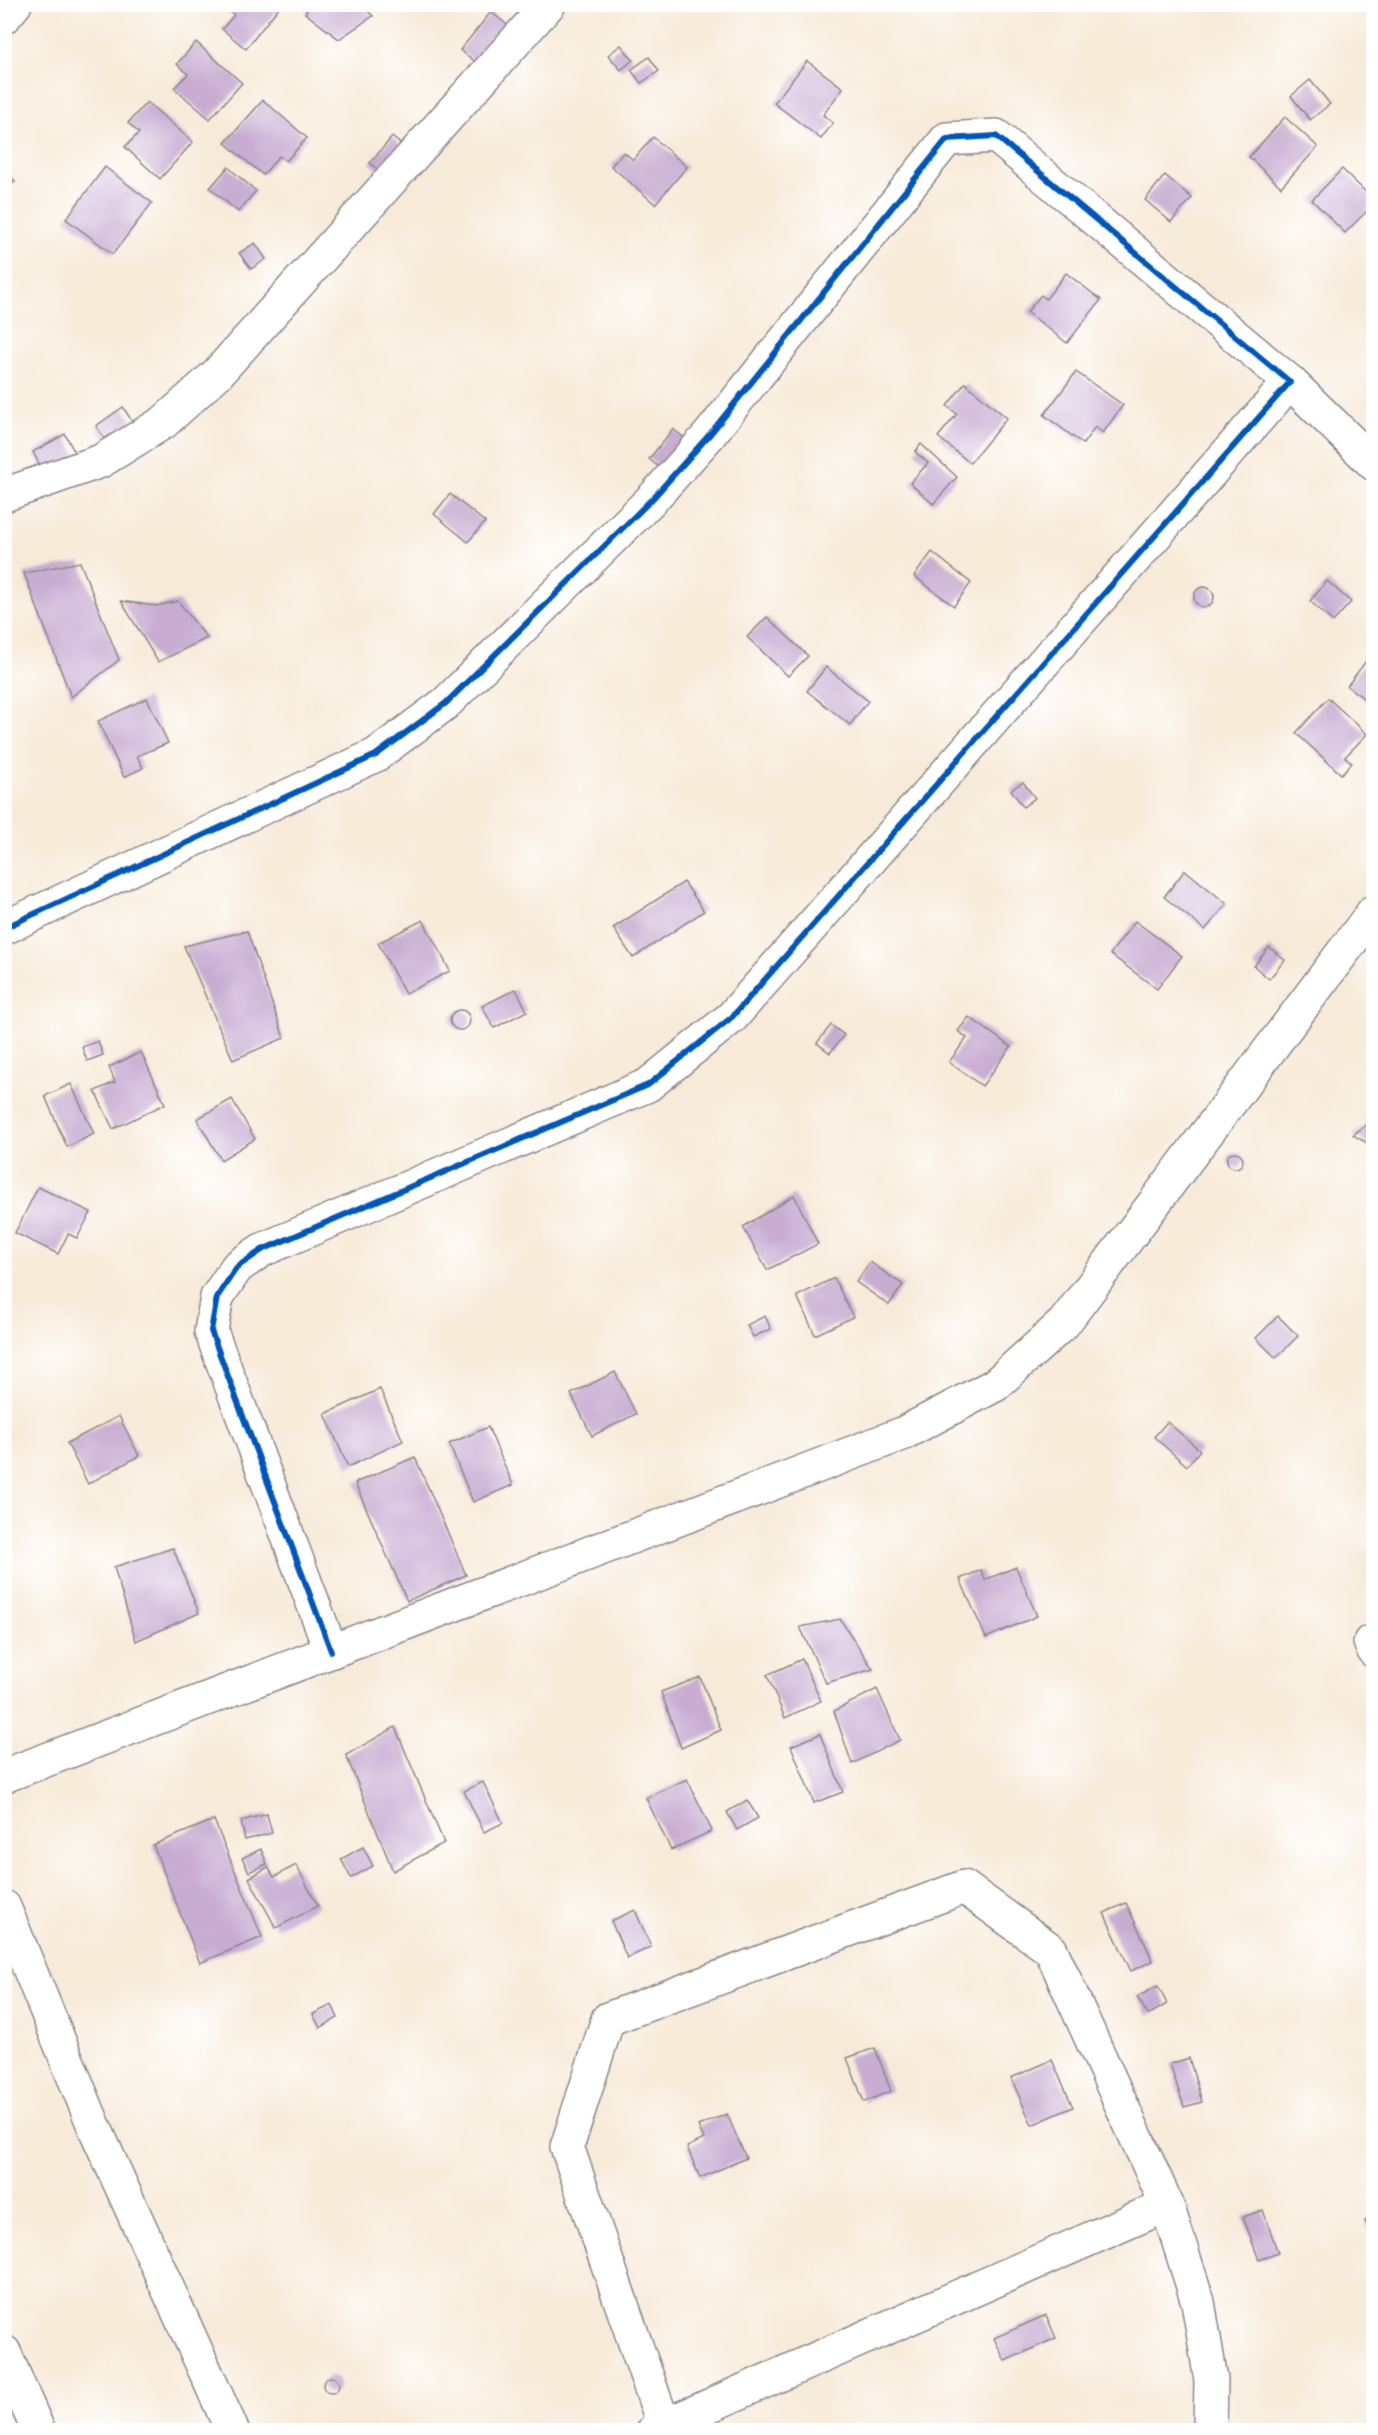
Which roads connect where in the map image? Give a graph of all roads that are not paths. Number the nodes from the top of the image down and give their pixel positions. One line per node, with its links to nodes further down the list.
1 (15, 4): 3 (street)
2 (549, 4): 6 (street)
3 (4, 16)
4 (1290, 382): 5 (street); 8 (street); 9 (street)
5 (1374, 464)
6 (4, 495)
7 (1374, 911): 9 (street)
8 (4, 928)
9 (331, 1651): 10 (street)
10 (4, 1776)
11 (4, 1907): 16 (street)
12 (1167, 2205): 14 (street); 14 (street); 17 (street)
13 (4, 2352): 15 (street)
14 (659, 2428)
15 (38, 2430)
16 (232, 2430)
17 (1210, 2430)

